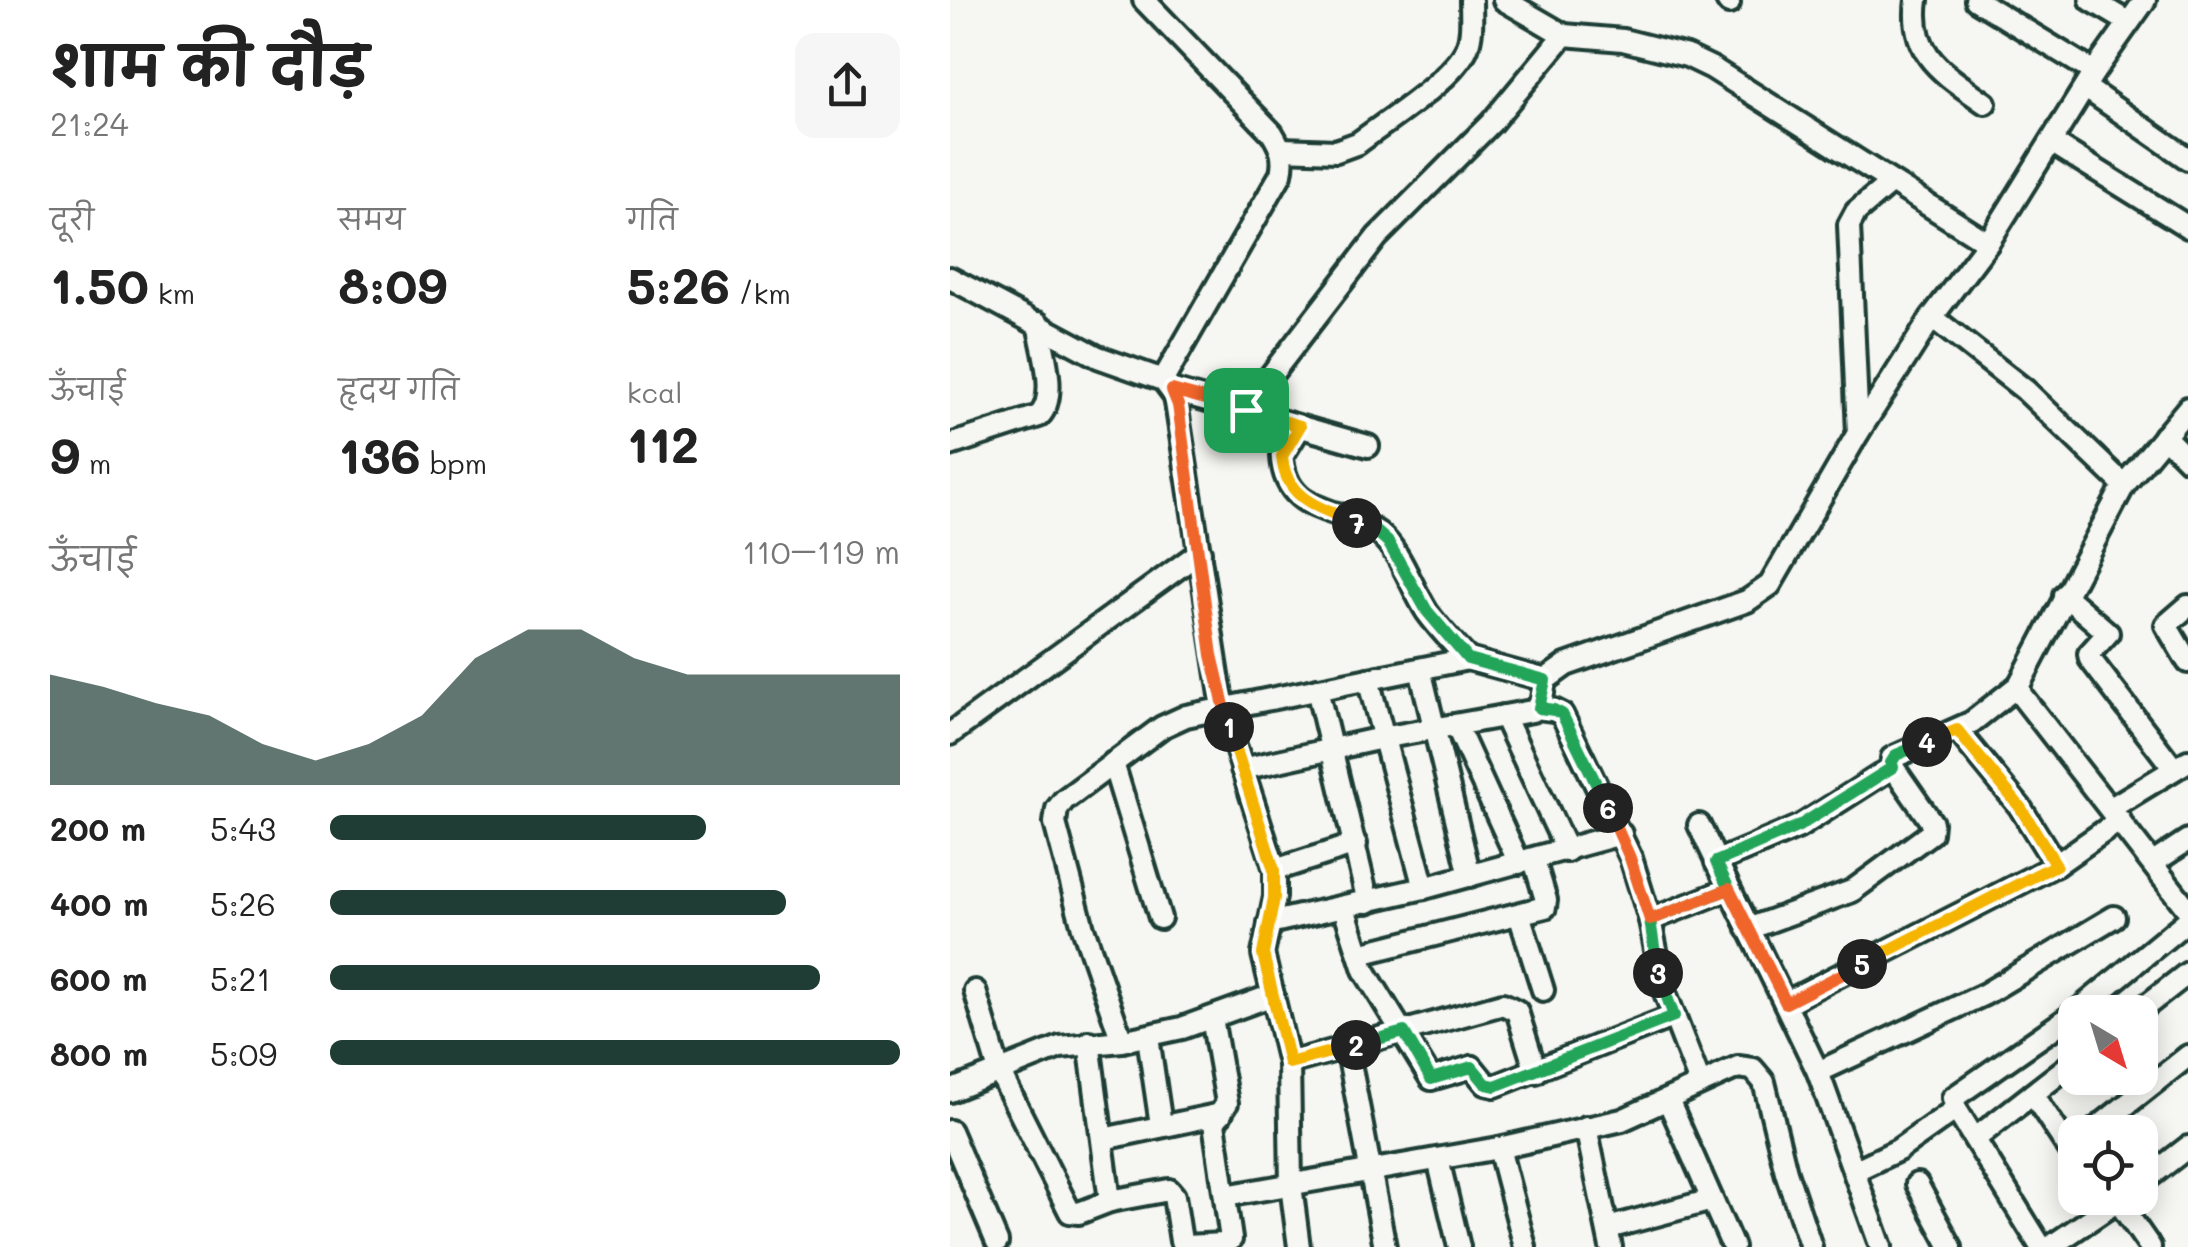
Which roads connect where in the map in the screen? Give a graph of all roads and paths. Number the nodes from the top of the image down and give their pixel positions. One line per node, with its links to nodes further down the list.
1 (1144, 0): 13 (street)
2 (1471, 0): 13 (street)
3 (1504, 0): 9 (street)
4 (1917, 0): 11 (street)
5 (1976, 0): 10 (street)
6 (2091, 0): 8 (street)
7 (2145, 0): 8 (street)
8 (2128, 22): 10 (street)
9 (1564, 36): 15 (street); 23 (street)
10 (2090, 80): 12 (street); 14 (street)
11 (1985, 103)
12 (2053, 143): 16 (street); 17 (street)
13 (1282, 149): 21 (street)
14 (2188, 159)
15 (1890, 183): 17 (street); 25 (street)
16 (2188, 227)
17 (1988, 243): 19 (street)
18 (950, 278): 20 (street)
19 (1932, 318): 25 (street); 30 (street)
20 (1038, 323): 21 (street); 27 (street)
21 (1168, 385): 23 (street); 31 (street)
22 (2188, 408): 26 (street)
23 (1246, 410): 24 (street)
24 (1300, 426): 28 (street); 34 (street)
25 (1858, 432): 38 (street)
26 (2164, 436): 29 (street); 30 (street)
27 (950, 446)
28 (1368, 446)
29 (2188, 460)
30 (2124, 485): 32 (street)
31 (1200, 552): 41 (street); 47 (street)
32 (2064, 595): 39 (street); 51 (street)
33 (2188, 606): 35 (street)
34 (1468, 659): 36 (street); 38 (street)
35 (2188, 662)
36 (1420, 669): 37 (street); 45 (street)
37 (1368, 679): 40 (street); 48 (street)
38 (1545, 680): 42 (street)
39 (2019, 685): 46 (street); 54 (street)
40 (1317, 689): 41 (street); 49 (street)
41 (1223, 708): 50 (street); 53 (street)
42 (1539, 708): 43 (street); 56 (street)
43 (1504, 716): 44 (street); 59 (street)
44 (1456, 725): 45 (street); 60 (street)
45 (1434, 729): 48 (street); 65 (street)
46 (1957, 730): 52 (street); 63 (street)
47 (950, 734)
48 (1382, 738): 49 (street); 66 (street)
49 (1329, 748): 53 (street); 58 (street)
50 (1113, 764): 73 (street); 91 (street)
51 (2181, 765): 54 (street)
52 (1893, 767): 61 (street); 77 (street)
53 (1242, 769): 64 (street)
54 (2116, 814): 62 (street); 63 (street)
55 (1699, 825): 61 (street)
56 (1621, 834): 59 (street); 74 (street)
57 (2188, 840): 62 (street)
58 (1356, 844): 64 (street); 68 (street)
59 (1567, 851): 60 (street)
60 (1526, 861): 65 (street); 71 (street)
61 (1716, 862): 67 (street)
62 (2153, 864): 70 (street)
63 (2056, 865): 85 (street)
64 (1274, 870): 76 (street)
65 (1470, 876): 66 (street)
66 (1424, 888): 68 (street)
67 (1729, 889): 74 (street); 77 (street)
68 (1368, 902): 69 (street)
69 (1344, 908): 76 (street); 78 (street)
70 (2188, 910)
71 (1519, 914): 78 (street); 80 (street)
72 (2114, 917): 98 (street)
73 (1160, 918)
74 (1650, 920): 86 (street)
75 (2188, 920): 83 (street)
76 (1269, 923): 82 (street)
77 (1748, 929): 85 (street)
78 (1360, 954): 89 (street)
79 (2188, 974): 84 (street)
80 (1543, 990)
81 (975, 991): 96 (street)
82 (1272, 995): 87 (street); 95 (street)
83 (2097, 995)
84 (2158, 997)
85 (1786, 1003): 98 (street)
86 (1674, 1016): 97 (street); 100 (street)
87 (1212, 1018): 90 (street); 105 (street)
88 (2058, 1025): 104 (street)
89 (1404, 1032): 93 (street); 97 (street); 97 (street)
90 (1148, 1037): 91 (street); 107 (street)
91 (1122, 1041): 92 (street)
92 (1089, 1042): 96 (street); 111 (street)
93 (1347, 1047): 95 (street); 116 (street)
94 (2188, 1056): 106 (street)
95 (1289, 1063): 120 (street)
96 (999, 1071): 101 (street); 123 (street)
97 (1536, 1072)
98 (1818, 1072): 118 (street)
99 (2058, 1074): 102 (street)
100 (1700, 1084): 103 (street); 133 (street)
101 (950, 1091)
102 (2033, 1094): 109 (street); 112 (street)
103 (1668, 1100): 108 (street); 122 (street)
104 (1956, 1109): 112 (street); 118 (street)
105 (1221, 1114): 107 (street); 121 (street)
106 (2113, 1115)
107 (1161, 1125): 111 (street)
108 (1586, 1127): 114 (street); 126 (street)
109 (2058, 1130)
110 (950, 1131): 127 (street)
111 (1103, 1138): 123 (street)
112 (1976, 1138): 136 (street)
113 (2188, 1147): 117 (street)
114 (1499, 1148): 115 (street); 131 (street)
115 (1438, 1158): 116 (street); 130 (street)
116 (1368, 1170): 120 (street); 129 (street)
117 (2158, 1170)
118 (1854, 1171): 134 (street)
119 (1917, 1184): 135 (street)
120 (1291, 1185): 121 (street); 128 (street)
121 (1226, 1196): 123 (street)
122 (1712, 1200): 126 (street); 132 (street)
123 (1110, 1201)
124 (2093, 1215): 137 (street)
125 (2124, 1215): 138 (street)
126 (1609, 1238)
127 (997, 1242)
128 (1300, 1247)
129 (1384, 1247)
130 (1459, 1247)
131 (1524, 1247)
132 (1733, 1247)
133 (1810, 1247)
134 (1882, 1247)
135 (1951, 1247)
136 (2041, 1247)
137 (2050, 1247)
138 (2150, 1247)

